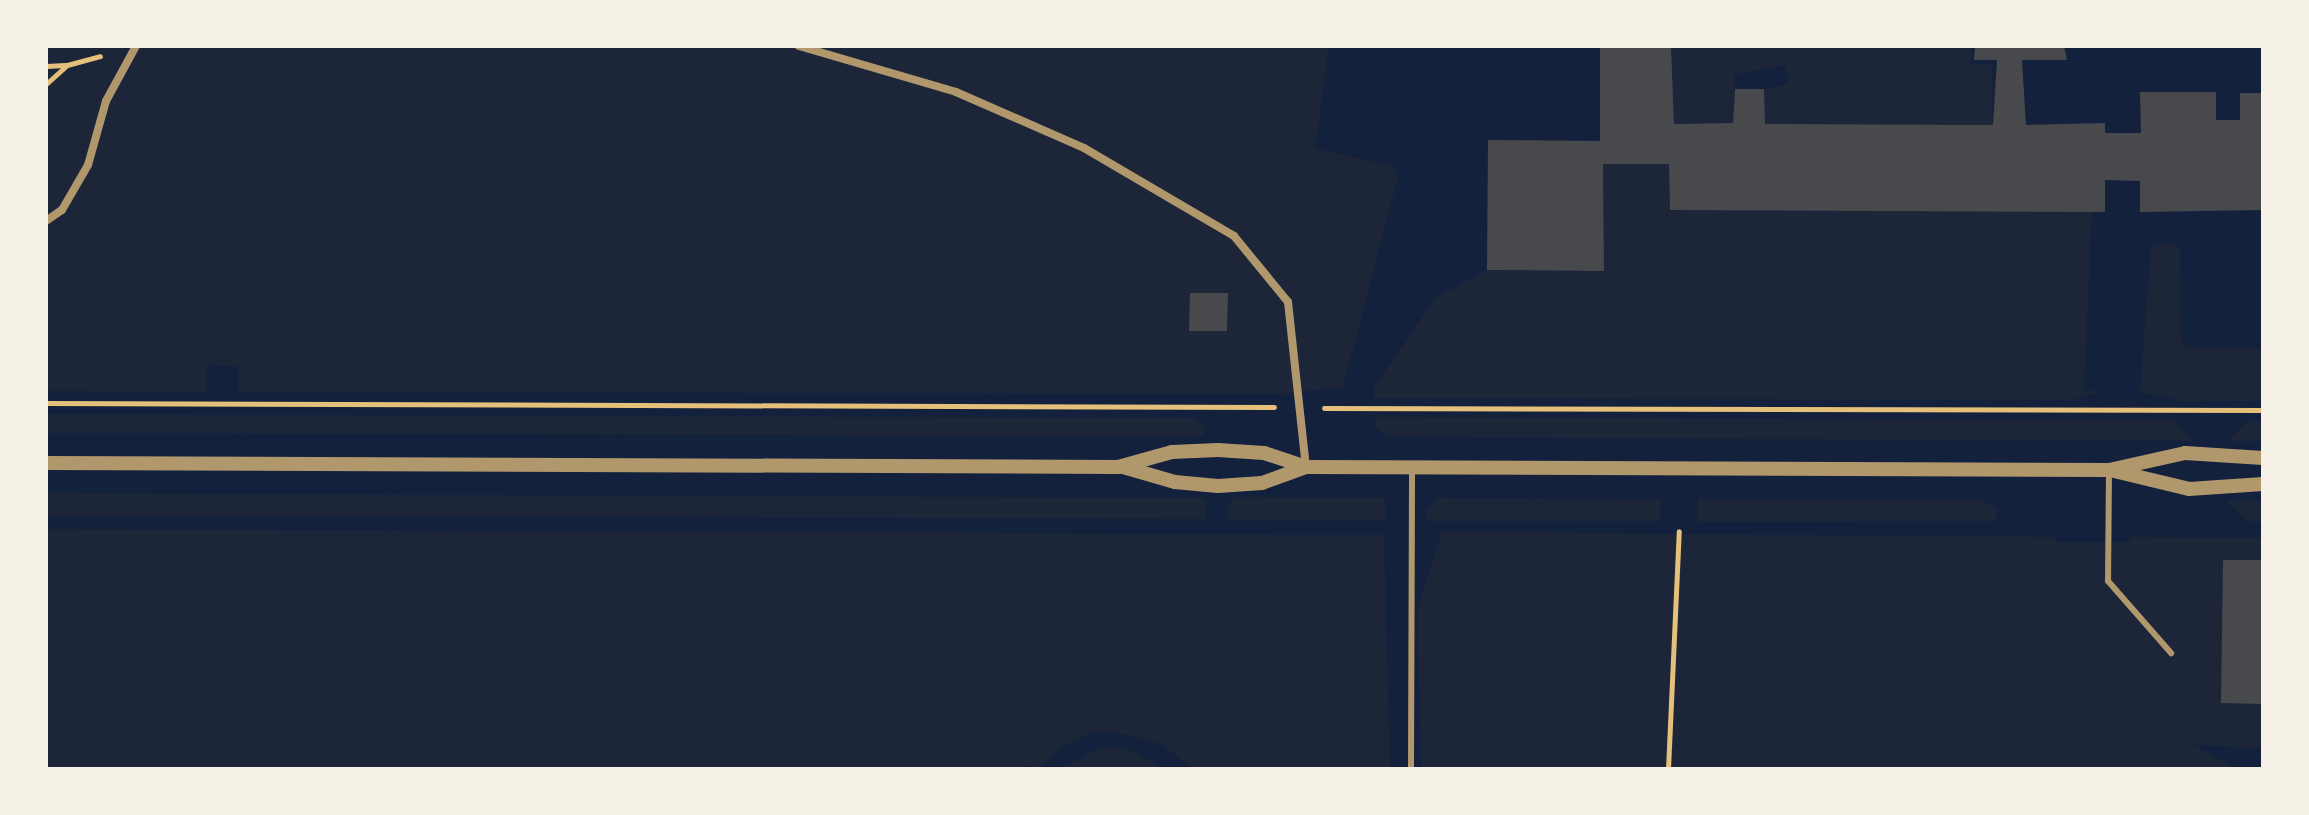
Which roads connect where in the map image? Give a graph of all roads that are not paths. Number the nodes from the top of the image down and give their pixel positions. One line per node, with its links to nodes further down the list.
1 (136, 46): 3 (street)
2 (799, 46): 7 (street)
3 (46, 221)
4 (2263, 458): 9 (street)
5 (46, 463): 6 (street)
6 (1118, 467): 7 (street); 7 (street)
7 (1306, 467): 8 (street)
8 (1412, 468): 9 (street); 12 (lane)
9 (2109, 470): 10 (street); 11 (lane)
10 (2263, 484)
11 (2171, 653)
12 (1411, 769)

